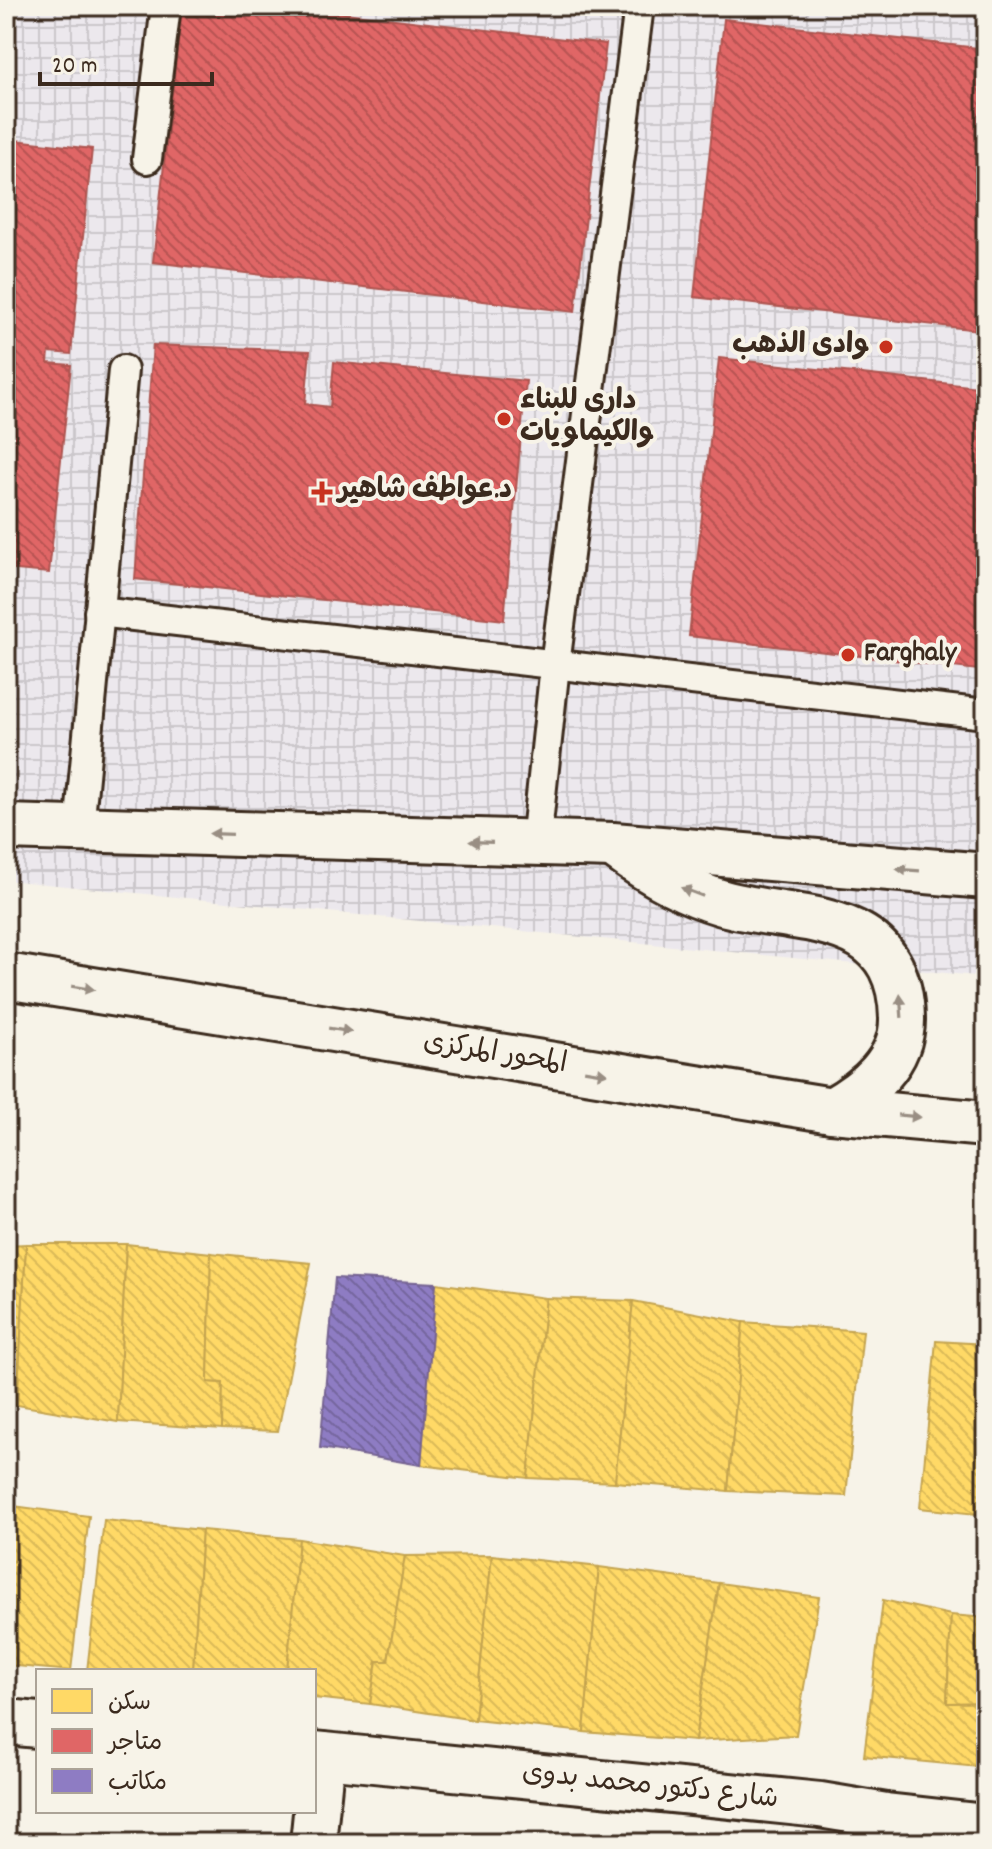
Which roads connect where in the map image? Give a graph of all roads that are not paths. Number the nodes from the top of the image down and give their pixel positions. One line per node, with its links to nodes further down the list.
1 (166, 6): 3 (lane)
2 (639, 6): 6 (lane)
3 (147, 159)
4 (123, 370): 5 (lane)
5 (99, 612): 6 (lane); 9 (lane)
6 (555, 665): 7 (lane); 10 (lane)
7 (986, 714)
8 (6, 827): 9 (main road)
9 (79, 829): 10 (main road, one-way to 9)
10 (536, 843): 11 (main road)
11 (613, 845): 12 (main road, one-way to 11); 14 (main road, one-way to 11)
12 (986, 876)
13 (6, 976): 14 (main road, المحور المركزى, one-way to 14)
14 (832, 1110): 15 (main road, المحور المركزى, one-way to 15)
15 (986, 1124)
16 (6, 1722): 17 (main road)
17 (36, 1725)
18 (318, 1754): 19 (main road); 22 (main road, شارع دكتور محمد بدوى)
19 (316, 1790)
20 (315, 1813): 23 (main road)
21 (986, 1827): 22 (main road, شارع دكتور محمد بدوى)
22 (884, 1830)
23 (313, 1843)

